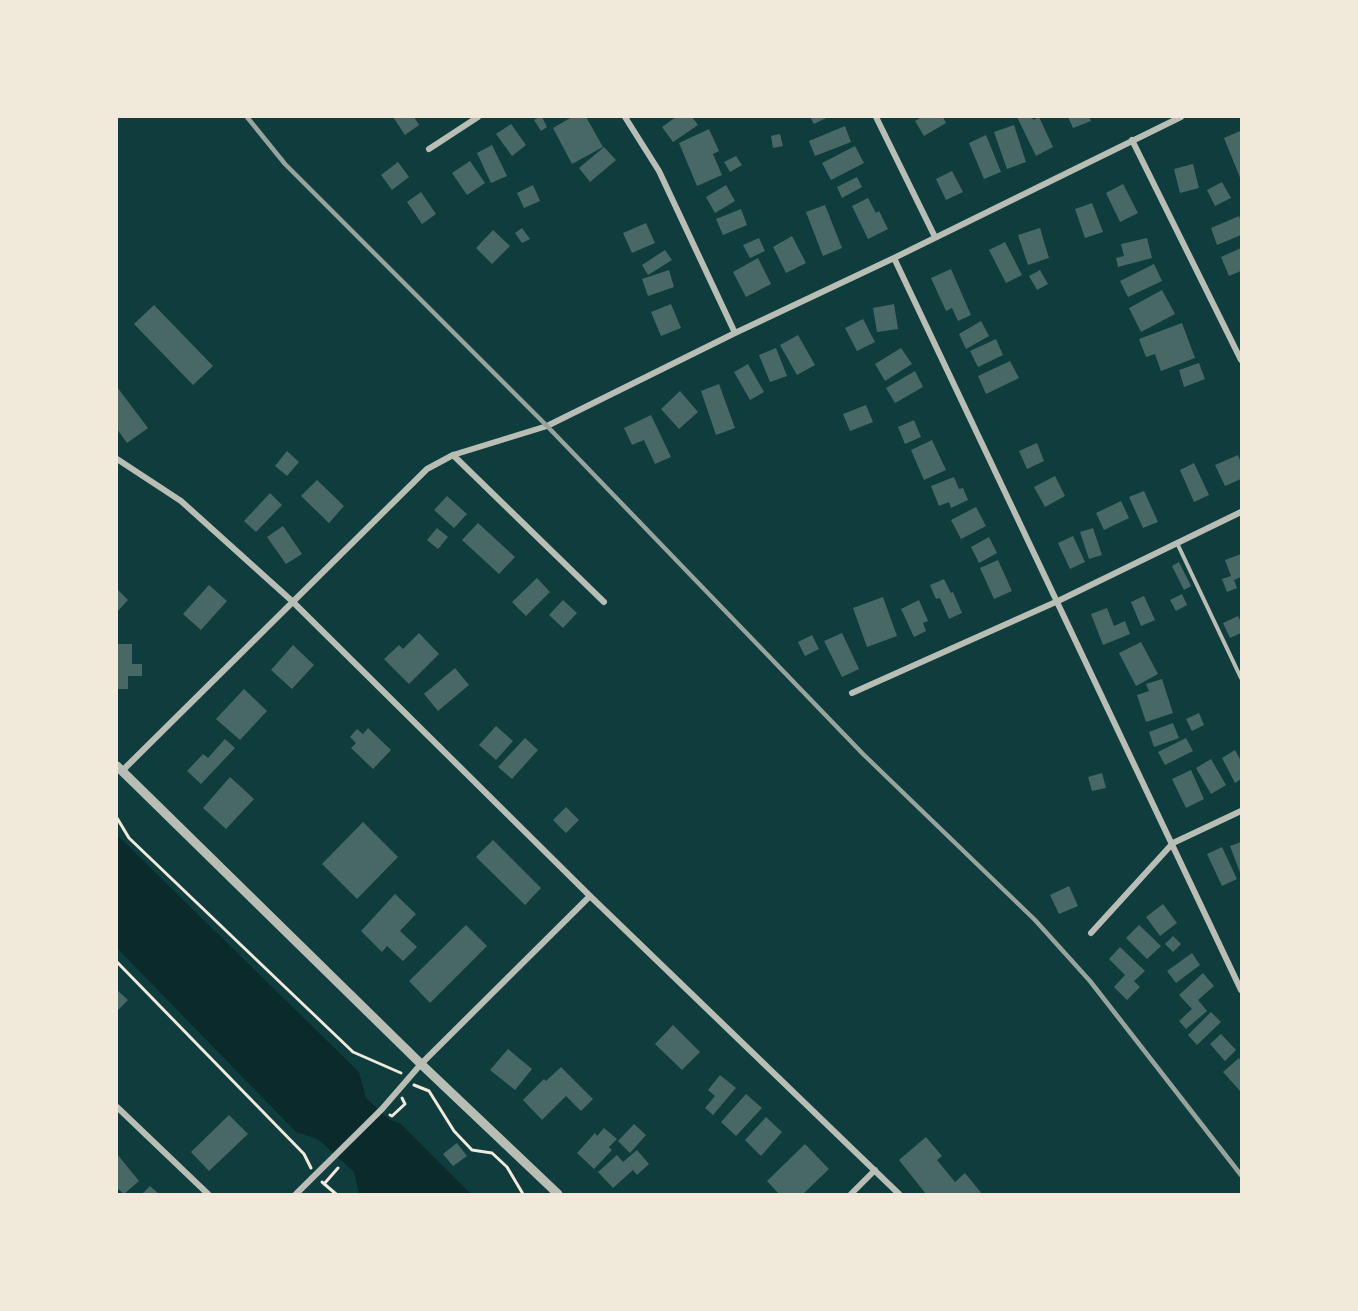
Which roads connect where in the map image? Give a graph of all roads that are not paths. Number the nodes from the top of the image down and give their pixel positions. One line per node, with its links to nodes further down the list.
1 (478, 117): 6 (street)
2 (624, 117): 9 (street)
3 (876, 117): 7 (street)
4 (1181, 117): 5 (street)
5 (1132, 140): 7 (street); 10 (street)
6 (429, 149)
7 (935, 237): 8 (street)
8 (894, 258): 9 (street); 15 (street)
9 (735, 333): 11 (street)
10 (1241, 359)
11 (453, 455): 16 (street); 17 (street)
12 (117, 459): 16 (street)
13 (1241, 512): 14 (street)
14 (1177, 542): 15 (street); 18 (lane)
15 (1058, 601): 19 (street); 22 (street)
16 (292, 602): 20 (street); 23 (street)
17 (604, 602)
18 (1241, 678)
19 (852, 693)
20 (120, 769): 26 (street)
21 (1241, 811): 22 (street)
22 (1173, 843): 24 (street); 25 (street)
23 (590, 896): 26 (street); 28 (street)
24 (1091, 933)
25 (1241, 990)
26 (421, 1064): 30 (street); 31 (street)
27 (117, 1107): 29 (street)
28 (875, 1170): 32 (street); 33 (street)
29 (208, 1194)
30 (296, 1194)
31 (558, 1194)
32 (851, 1194)
33 (899, 1194)

